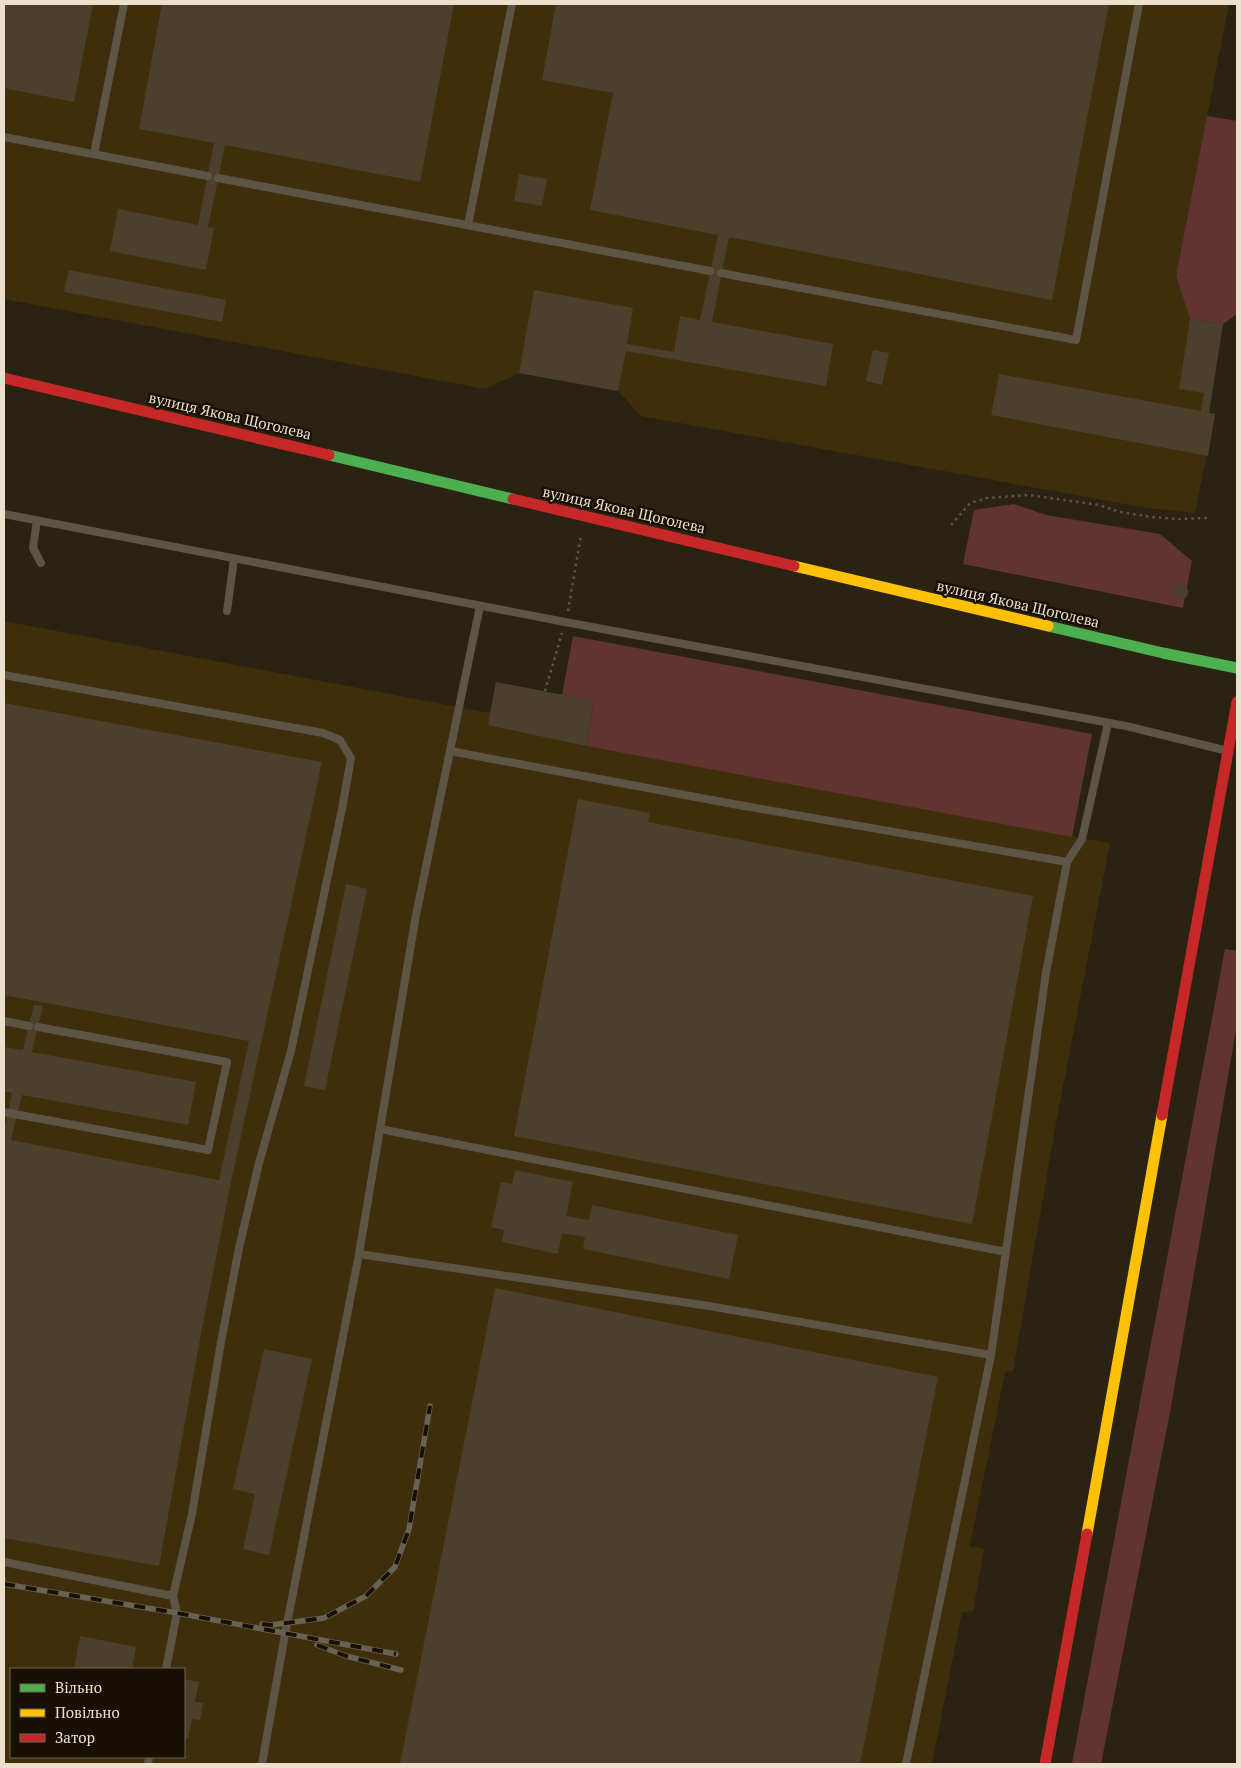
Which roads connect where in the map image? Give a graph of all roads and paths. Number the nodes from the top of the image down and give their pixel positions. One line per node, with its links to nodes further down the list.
1 (124, 4): 5 (lane)
2 (512, 4): 8 (lane)
3 (1139, 4): 10 (lane)
4 (4, 137): 5 (lane)
5 (94, 154): 6 (lane)
6 (208, 176)
7 (218, 178): 8 (lane)
8 (468, 225): 9 (lane)
9 (710, 271)
10 (721, 273)
11 (4, 378): 13 (street, вулиця Якова Щоголева)
12 (4, 514): 15 (lane)
13 (584, 516): 19 (path); 23 (street, вулиця Якова Щоголева)
14 (1208, 518): 16 (path)
15 (37, 520): 17 (lane); 18 (lane)
16 (951, 526)
17 (234, 558): 20 (lane); 21 (lane)
18 (40, 563)
19 (570, 601)
20 (480, 606): 22 (lane); 29 (lane)
21 (227, 611)
22 (565, 622): 25 (path); 27 (lane)
23 (1237, 668)
24 (4, 675): 41 (lane)
25 (545, 692)
26 (1237, 702): 28 (street)
27 (1108, 723): 30 (lane); 31 (lane)
28 (1235, 727): 30 (street)
29 (450, 751): 31 (lane); 36 (lane)
30 (1233, 752): 45 (street)
31 (1067, 862): 37 (lane)
32 (4, 1021): 33 (lane)
33 (28, 1026)
34 (38, 1028): 35 (lane)
35 (4, 1112)
36 (380, 1129): 37 (lane); 38 (lane)
37 (1006, 1252): 39 (lane)
38 (359, 1254): 39 (lane); 43 (lane)
39 (991, 1355): 44 (lane)
40 (4, 1562): 41 (lane)
41 (173, 1596): 42 (lane)
42 (166, 1668)
43 (262, 1764)
44 (906, 1764)
45 (1045, 1764)

